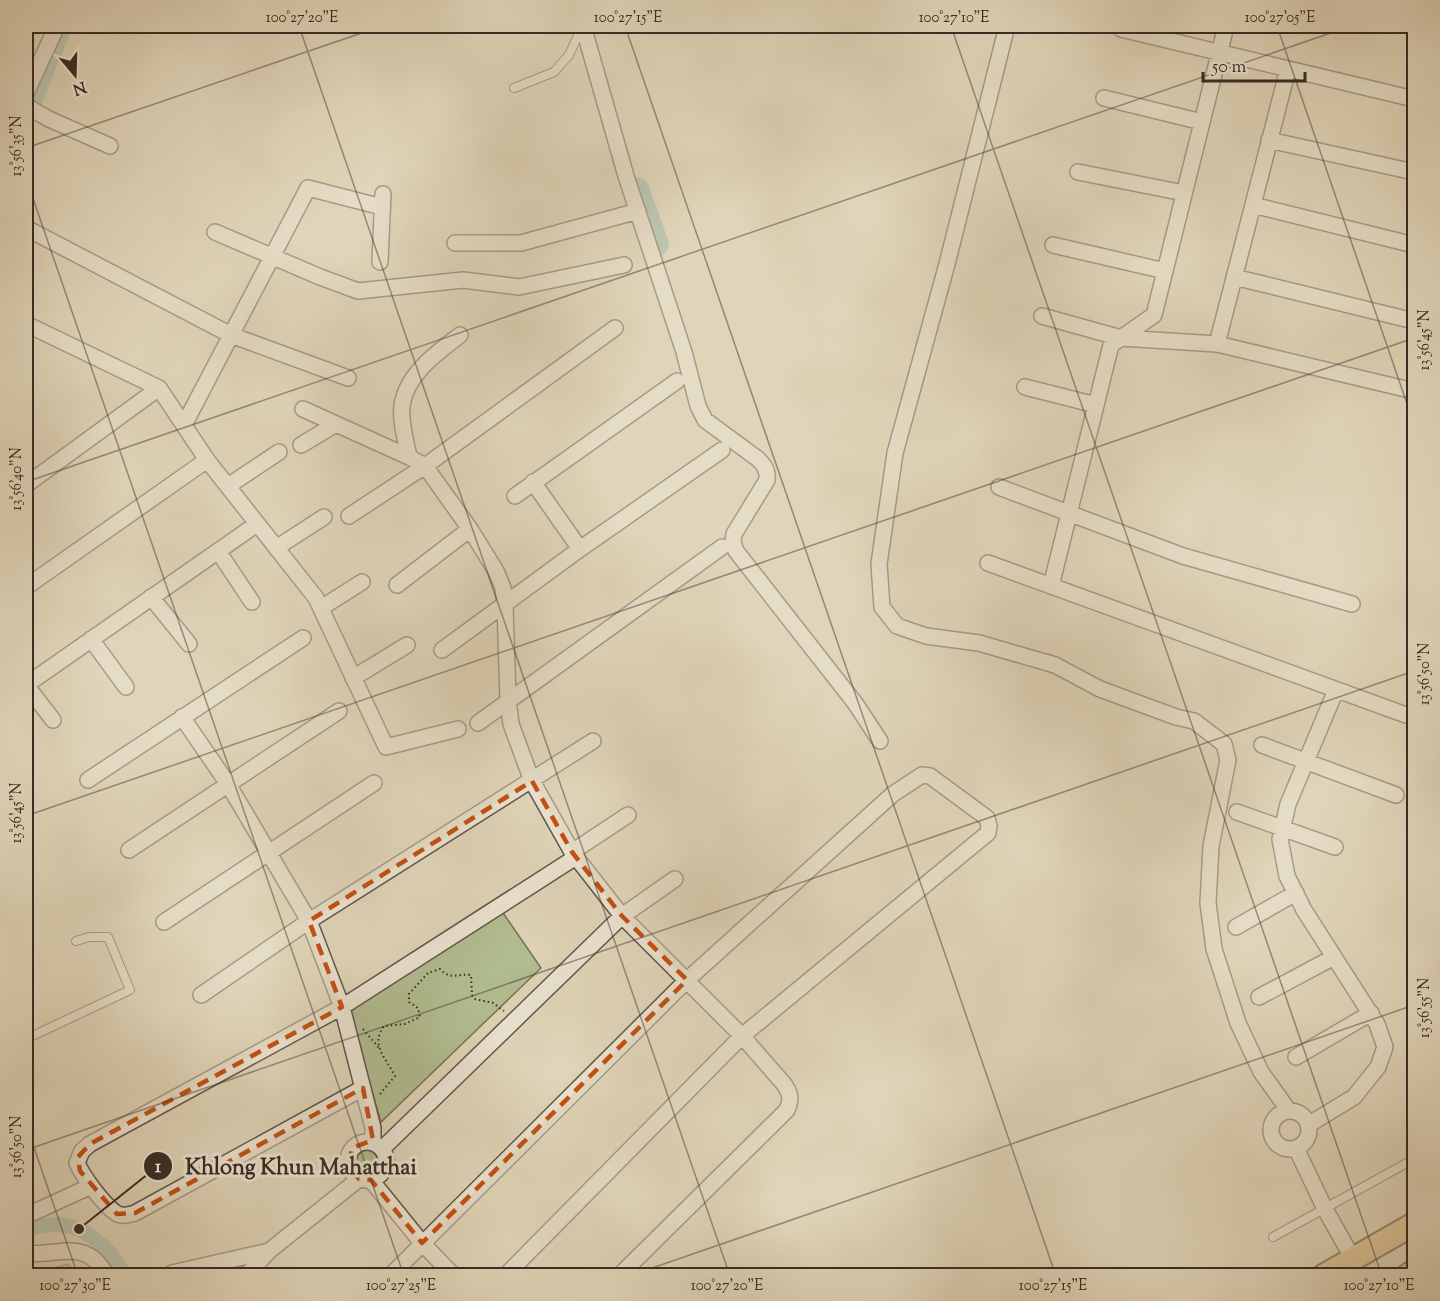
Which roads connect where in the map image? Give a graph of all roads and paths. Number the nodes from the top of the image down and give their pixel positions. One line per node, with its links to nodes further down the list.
1 (57, 26): 9 (street)
2 (583, 26): 8 (lane); 20 (street)
3 (1007, 26): 129 (street)
4 (1226, 26): 6 (street)
5 (1120, 29): 6 (street)
6 (1219, 53): 7 (street); 13 (street)
7 (1288, 69): 11 (street); 14 (street)
8 (514, 88)
9 (26, 93)
10 (1104, 98): 13 (street)
11 (1414, 99)
12 (26, 106): 15 (street)
13 (1202, 122): 18 (street)
14 (1269, 140): 17 (street); 19 (street)
15 (110, 146)
16 (1078, 172): 18 (street)
17 (1414, 172)
18 (1184, 193): 29 (street)
19 (1252, 206): 25 (street); 30 (street)
20 (638, 211): 23 (street); 95 (street)
21 (26, 228): 36 (street)
22 (214, 232): 26 (street)
23 (455, 243)
24 (1053, 245): 29 (street)
25 (1414, 245)
26 (272, 256): 27 (street); 28 (street); 36 (street)
27 (380, 262)
28 (624, 265)
29 (1165, 271): 37 (street)
30 (1234, 277): 32 (street); 38 (street)
31 (1042, 316): 37 (street)
32 (1414, 321)
33 (26, 324): 42 (street)
34 (615, 328): 53 (street)
35 (460, 334): 51 (street)
36 (231, 335): 39 (street); 47 (street)
37 (1121, 338): 38 (street); 44 (street)
38 (1217, 344): 43 (street)
39 (348, 378)
40 (677, 381): 54 (street)
41 (1025, 387): 44 (street)
42 (159, 388): 47 (street); 55 (street)
43 (1414, 391)
44 (1096, 405): 59 (street)
45 (303, 409): 46 (street)
46 (336, 424): 48 (street); 51 (street)
47 (184, 425): 52 (street)
48 (301, 445)
49 (722, 450): 66 (street)
50 (279, 452): 56 (street)
51 (409, 457): 53 (street)
52 (207, 460): 56 (street); 72 (street)
53 (425, 466): 60 (street); 63 (street)
54 (533, 482): 58 (street); 66 (street)
55 (26, 485)
56 (228, 486): 62 (street)
57 (999, 487): 59 (street)
58 (515, 496)
59 (1069, 513): 71 (street); 76 (street)
60 (349, 516)
61 (324, 517): 65 (street)
62 (257, 524): 65 (street); 67 (street)
63 (470, 529): 70 (street); 75 (street)
64 (722, 547): 87 (street)
65 (276, 548): 77 (street)
66 (580, 549): 75 (street)
67 (218, 551): 73 (street); 74 (street)
68 (988, 563): 71 (street)
69 (362, 582): 77 (street)
70 (397, 585)
71 (1051, 586): 86 (street)
72 (26, 587)
73 (151, 597): 79 (street); 80 (street)
74 (252, 602)
75 (506, 604): 82 (street); 87 (street)
76 (1352, 604)
77 (321, 608): 83 (street)
78 (303, 638): 90 (street)
79 (91, 639): 84 (street); 85 (street)
80 (189, 644)
81 (407, 645): 83 (street)
82 (442, 650)
83 (353, 678): 93 (street)
84 (26, 685): 91 (street)
85 (126, 687)
86 (1336, 690): 89 (street); 97 (street)
87 (508, 700): 92 (street); 99 (street)
88 (339, 711): 101 (street)
89 (1406, 715)
90 (182, 717): 98 (street); 101 (street)
91 (53, 720)
92 (478, 723)
93 (458, 729)
94 (592, 741): 99 (street)
95 (880, 741)
96 (1262, 745): 97 (street)
97 (1306, 762): 102 (street); 105 (street)
98 (88, 780)
99 (532, 781): 109 (street); 113 (street)
100 (374, 783): 108 (street)
101 (228, 784): 107 (street); 108 (street)
102 (1395, 795)
103 (1237, 812): 105 (street)
104 (628, 814): 109 (street)
105 (1283, 829): 106 (street); 111 (street)
106 (1335, 847)
107 (129, 849)
108 (270, 852): 113 (street); 114 (street)
109 (574, 855): 112 (street); 121 (street)
110 (675, 879): 112 (street)
111 (1296, 893): 115 (street); 117 (street)
112 (622, 916): 118 (street); 123 (street)
113 (309, 921): 119 (street); 121 (street)
114 (164, 922)
115 (1236, 927)
116 (76, 941): 125 (lane)
117 (1334, 957): 120 (street); 122 (street)
118 (687, 980): 124 (street); 124 (street); 140 (street)
119 (201, 995)
120 (1259, 997)
121 (342, 1007): 127 (street); 135 (street)
122 (1371, 1013): 126 (street); 130 (street)
123 (516, 1019): 128 (path); 131 (street)
124 (742, 1036): 150 (street); 151 (street)
125 (26, 1040)
126 (1296, 1057)
127 (363, 1088): 128 (street); 135 (street)
128 (367, 1105): 131 (street)
129 (1289, 1111): 130 (street); 132 (street)
130 (1308, 1125): 132 (street)
131 (378, 1145): 134 (street); 134 (street)
132 (1296, 1148): 136 (street)
133 (1414, 1159): 136 (lane)
134 (365, 1180): 140 (street); 141 (street)
135 (91, 1186): 137 (street)
136 (1325, 1209): 139 (lane); 143 (street)
137 (26, 1216)
138 (1414, 1224): 143 (main road)
139 (1273, 1237)
140 (422, 1243): 148 (street); 149 (street)
141 (269, 1251): 145 (street); 147 (street)
142 (26, 1253): 146 (street)
143 (1353, 1259): 152 (main road)
144 (1414, 1271): 153 (main road)
145 (172, 1273)
146 (107, 1275)
147 (246, 1275)
148 (390, 1275)
149 (454, 1275)
150 (505, 1275)
151 (618, 1275)
152 (1323, 1275)
153 (1407, 1275)

